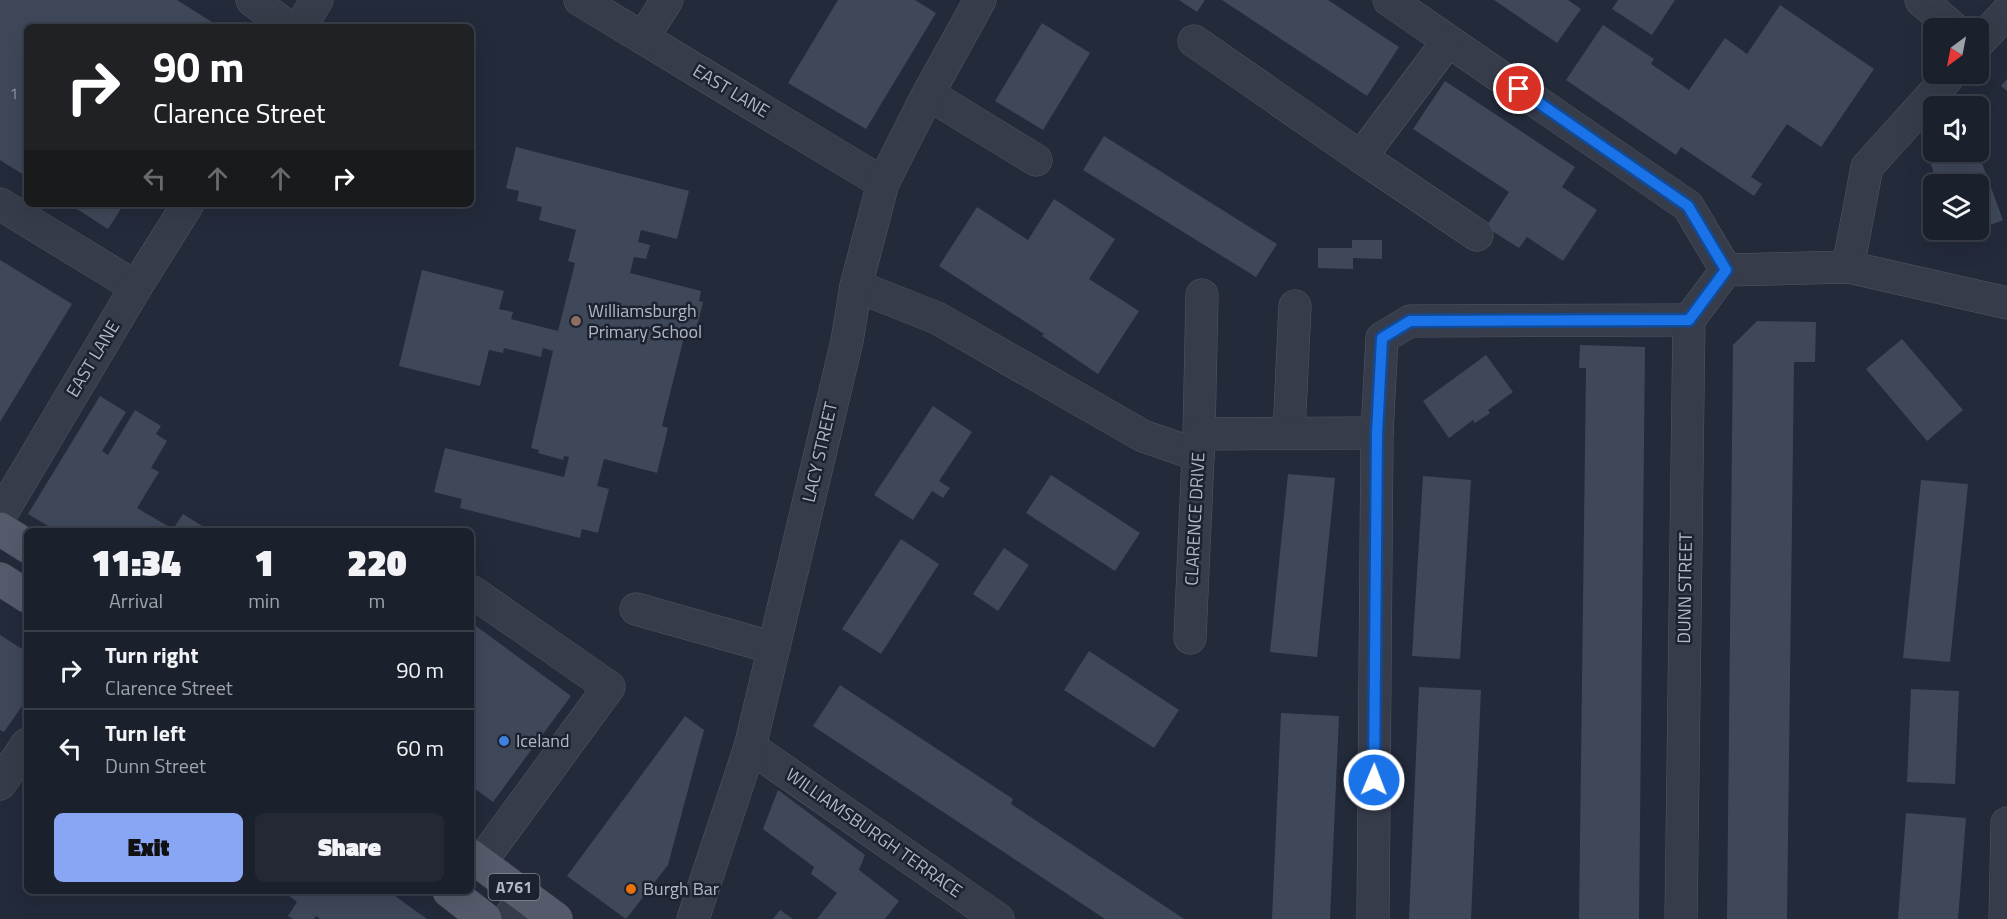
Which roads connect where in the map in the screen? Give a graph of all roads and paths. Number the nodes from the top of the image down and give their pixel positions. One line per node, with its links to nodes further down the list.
1 (252, 0): 10 (street)
2 (316, 0): 11 (street)
3 (580, 0): 13 (street, EAST LANE)
4 (667, 0): 13 (street)
5 (980, 0): 17 (street, LACY STREET)
6 (1389, 0): 15 (street)
7 (1921, 0): 9 (street)
8 (2007, 12): 12 (street)
9 (1942, 18)
10 (284, 24)
11 (302, 24)
12 (1989, 32)
13 (643, 38): 20 (street, EAST LANE)
14 (1194, 40): 18 (street)
15 (1448, 41): 18 (street); 25 (street)
16 (1942, 84): 24 (street)
17 (928, 94): 19 (street); 20 (street, LACY STREET)
18 (1361, 157): 23 (street)
19 (1036, 160)
20 (883, 183): 26 (street, LACY STREET)
21 (0, 204): 27 (street)
22 (186, 207): 27 (street, EAST LANE)
23 (1477, 235)
24 (1848, 267): 25 (street); 29 (street)
25 (1726, 270): 31 (street)
26 (856, 286): 34 (street); 43 (street, LACY STREET)
27 (136, 287): 35 (street, EAST LANE)
28 (1202, 295): 34 (street)
29 (2007, 303)
30 (1295, 306): 32 (street)
31 (1689, 320): 33 (street); 56 (street, DUNN STREET)
32 (1289, 433): 33 (street, CLARENCE DRIVE); 34 (street, CLARENCE DRIVE)
33 (1377, 433): 55 (street)
34 (1199, 444): 42 (street, CLARENCE DRIVE)
35 (0, 516)
36 (0, 529): 37 (main road)
37 (24, 544)
38 (0, 579): 40 (main road)
39 (474, 593): 48 (street)
40 (24, 594)
41 (636, 609): 43 (street)
42 (1190, 638)
43 (774, 648): 44 (street, LACY STREET)
44 (750, 747): 53 (street, LACY STREET); 54 (street, WILLIAMSBURGH TERRACE)
45 (24, 748): 46 (street)
46 (0, 784)
47 (2007, 823): 57 (street)
48 (476, 859): 50 (main road, A761)
49 (452, 894): 51 (main road, A761)
50 (517, 907): 52 (main road, A761)
51 (485, 919)
52 (556, 919)
53 (693, 919)
54 (998, 919)
55 (1373, 919)
56 (1681, 919)
57 (2005, 919)

